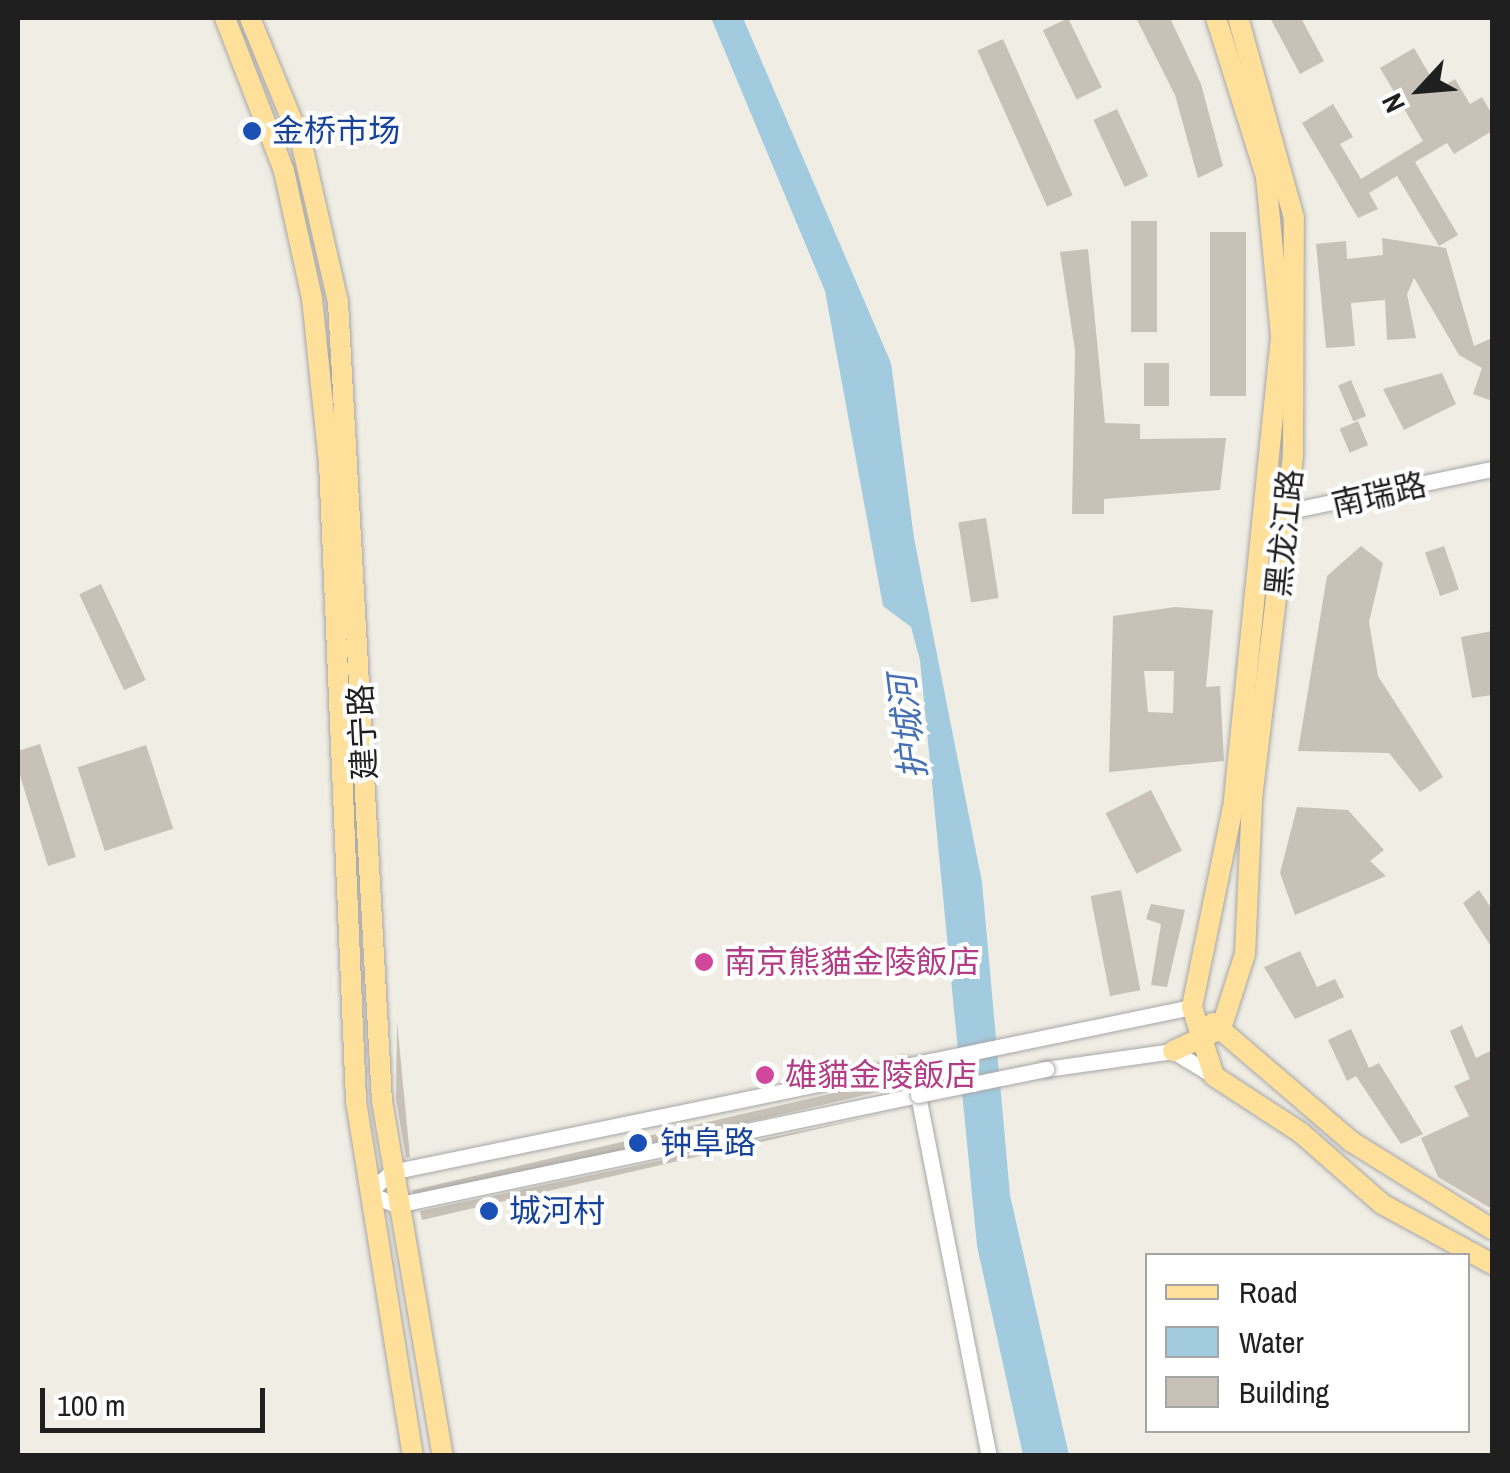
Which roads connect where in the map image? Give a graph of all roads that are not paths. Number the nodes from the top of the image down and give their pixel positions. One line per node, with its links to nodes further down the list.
1 (224, 18): 15 (main road, 建宁路)
2 (250, 18): 14 (main road, 建宁路)
3 (1216, 18): 6 (main road, 黑龙江路)
4 (1238, 18): 7 (main road, 黑龙江路)
5 (1492, 468): 7 (street, 南瑞路)
6 (1265, 516): 7 (street, 南瑞路); 8 (main road, 黑龙江路)
7 (1288, 516): 9 (main road, 黑龙江路)
8 (1192, 1007): 9 (main road); 11 (street)
9 (1212, 1035): 10 (main road); 12 (main road); 17 (main road)
10 (1173, 1052): 12 (street); 13 (street, bridge)
11 (904, 1064): 13 (street); 14 (street)
12 (1214, 1076): 18 (main road)
13 (918, 1095): 16 (street); 21 (street)
14 (391, 1172): 15 (street); 16 (main road, 建宁路)
15 (368, 1193): 16 (street); 19 (main road, 建宁路)
16 (396, 1205): 20 (main road, 建宁路)
17 (1492, 1229)
18 (1492, 1264)
19 (413, 1456)
20 (443, 1456)
21 (989, 1456)

